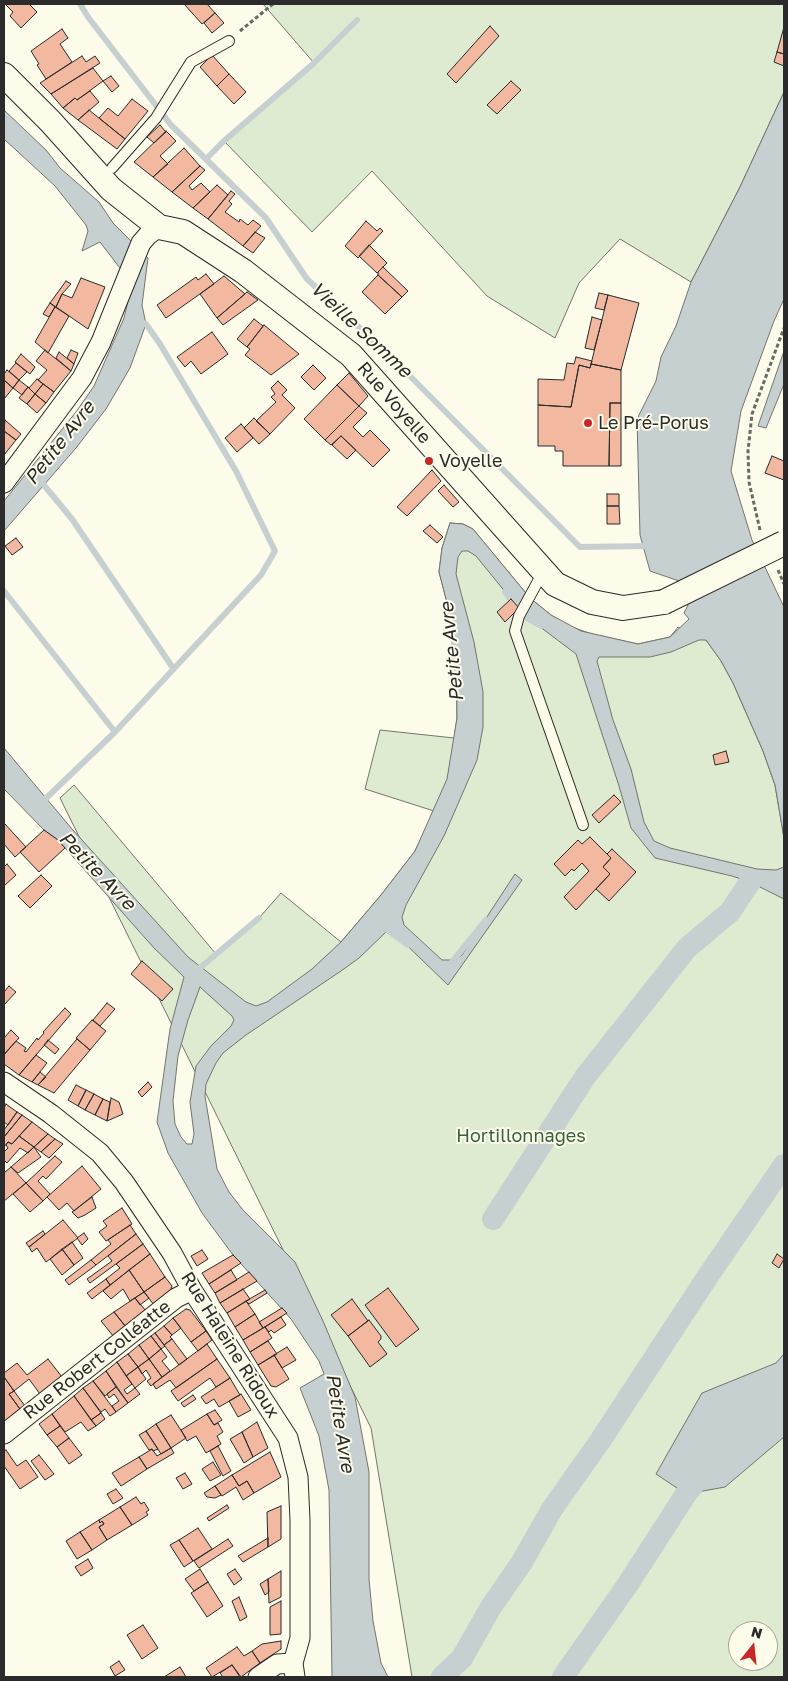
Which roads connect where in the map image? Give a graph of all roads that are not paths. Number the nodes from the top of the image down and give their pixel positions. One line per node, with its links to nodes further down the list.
1 (228, 41): 4 (lane)
2 (4, 75): 3 (street, Rue Voyelle)
3 (50, 121): 4 (street, Rue Voyelle); 5 (street, Rue Voyelle)
4 (112, 168): 5 (street, Rue Voyelle)
5 (159, 226): 6 (street); 8 (street, Rue Voyelle)
6 (4, 483)
7 (784, 543): 8 (street, Rue Voyelle, bridge)
8 (538, 581): 9 (lane)
9 (583, 826)
10 (4, 1082): 11 (street, Rue Haleine Ridoux)
11 (192, 1290): 12 (street, Rue Robert Colléatte); 13 (street, Rue Haleine Ridoux)
12 (4, 1434)
13 (294, 1670): 14 (street)
14 (258, 1677)

